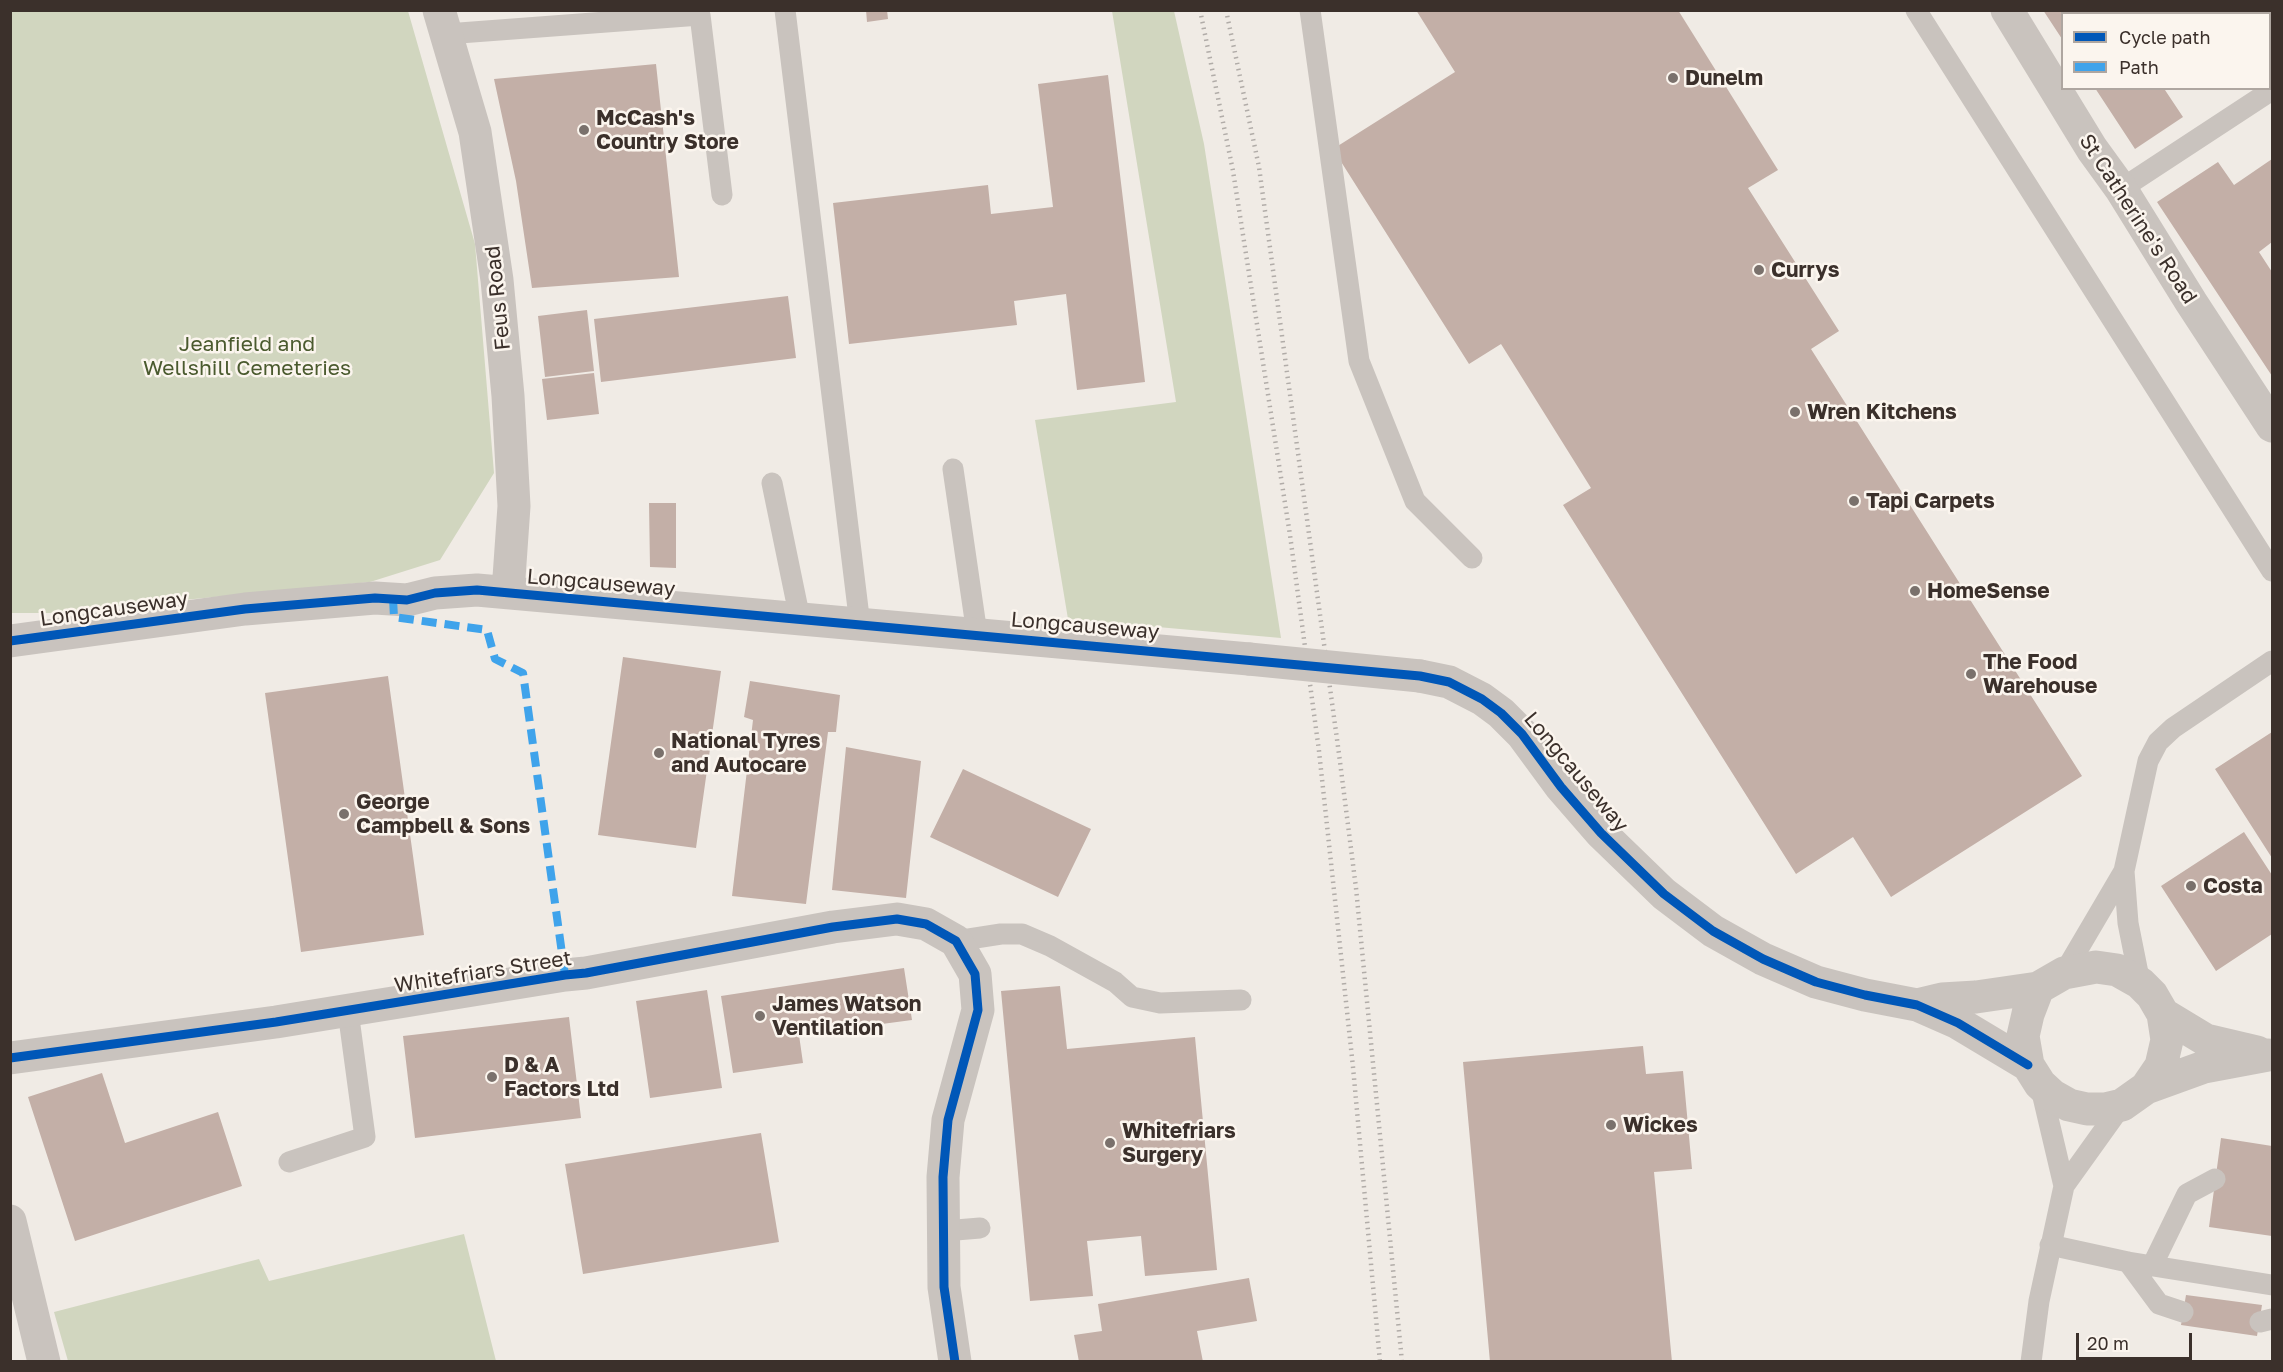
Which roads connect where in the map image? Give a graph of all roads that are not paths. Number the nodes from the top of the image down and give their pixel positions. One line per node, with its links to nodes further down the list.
1 (785, 10): 16 (lane)
2 (1310, 10): 12 (lane)
3 (1916, 10): 13 (lane)
4 (2007, 10): 7 (street, St Catherine's Road)
5 (442, 22): 8 (lane); 14 (street, Feus Road)
6 (2272, 90): 7 (lane)
7 (2121, 189): 9 (street, St Catherine's Road)
8 (722, 195)
9 (2272, 426)
10 (953, 469): 17 (lane)
11 (772, 483): 15 (lane)
12 (1472, 558)
13 (2272, 571)
14 (508, 592): 15 (street, Longcauseway); 18 (street, Longcauseway)
15 (800, 619): 16 (street, Longcauseway)
16 (860, 625): 17 (street, Longcauseway)
17 (977, 634): 25 (street, Longcauseway, bridge)
18 (10, 641)
19 (2272, 662): 20 (lane)
20 (2124, 871): 22 (lane); 23 (lane)
21 (956, 941): 24 (lane); 26 (street, Whitefriars Street); 37 (street)
22 (2051, 980): 23 (street, Longcauseway); 25 (street, Longcauseway); 30 (street)
23 (2140, 983): 27 (street, Longcauseway)
24 (1241, 1000)
25 (1917, 1005): 30 (street, Longcauseway)
26 (348, 1011): 29 (street, Whitefriars Street); 32 (lane)
27 (2163, 1014): 28 (street, Longcauseway); 31 (street, Longcauseway)
28 (2270, 1055): 31 (street, Longcauseway)
29 (10, 1058)
30 (2034, 1074): 31 (street, Longcauseway); 34 (lane)
31 (2134, 1096): 34 (lane)
32 (290, 1161)
33 (2215, 1179): 40 (lane)
34 (2064, 1186): 38 (lane)
35 (10, 1221): 43 (street)
36 (980, 1228): 37 (lane)
37 (944, 1231): 44 (street)
38 (2050, 1245): 39 (lane); 45 (lane)
39 (2128, 1262): 40 (lane); 42 (lane)
40 (2152, 1266): 41 (lane)
41 (2272, 1285)
42 (2183, 1312)
43 (44, 1362)
44 (955, 1362)
45 (2031, 1362)

